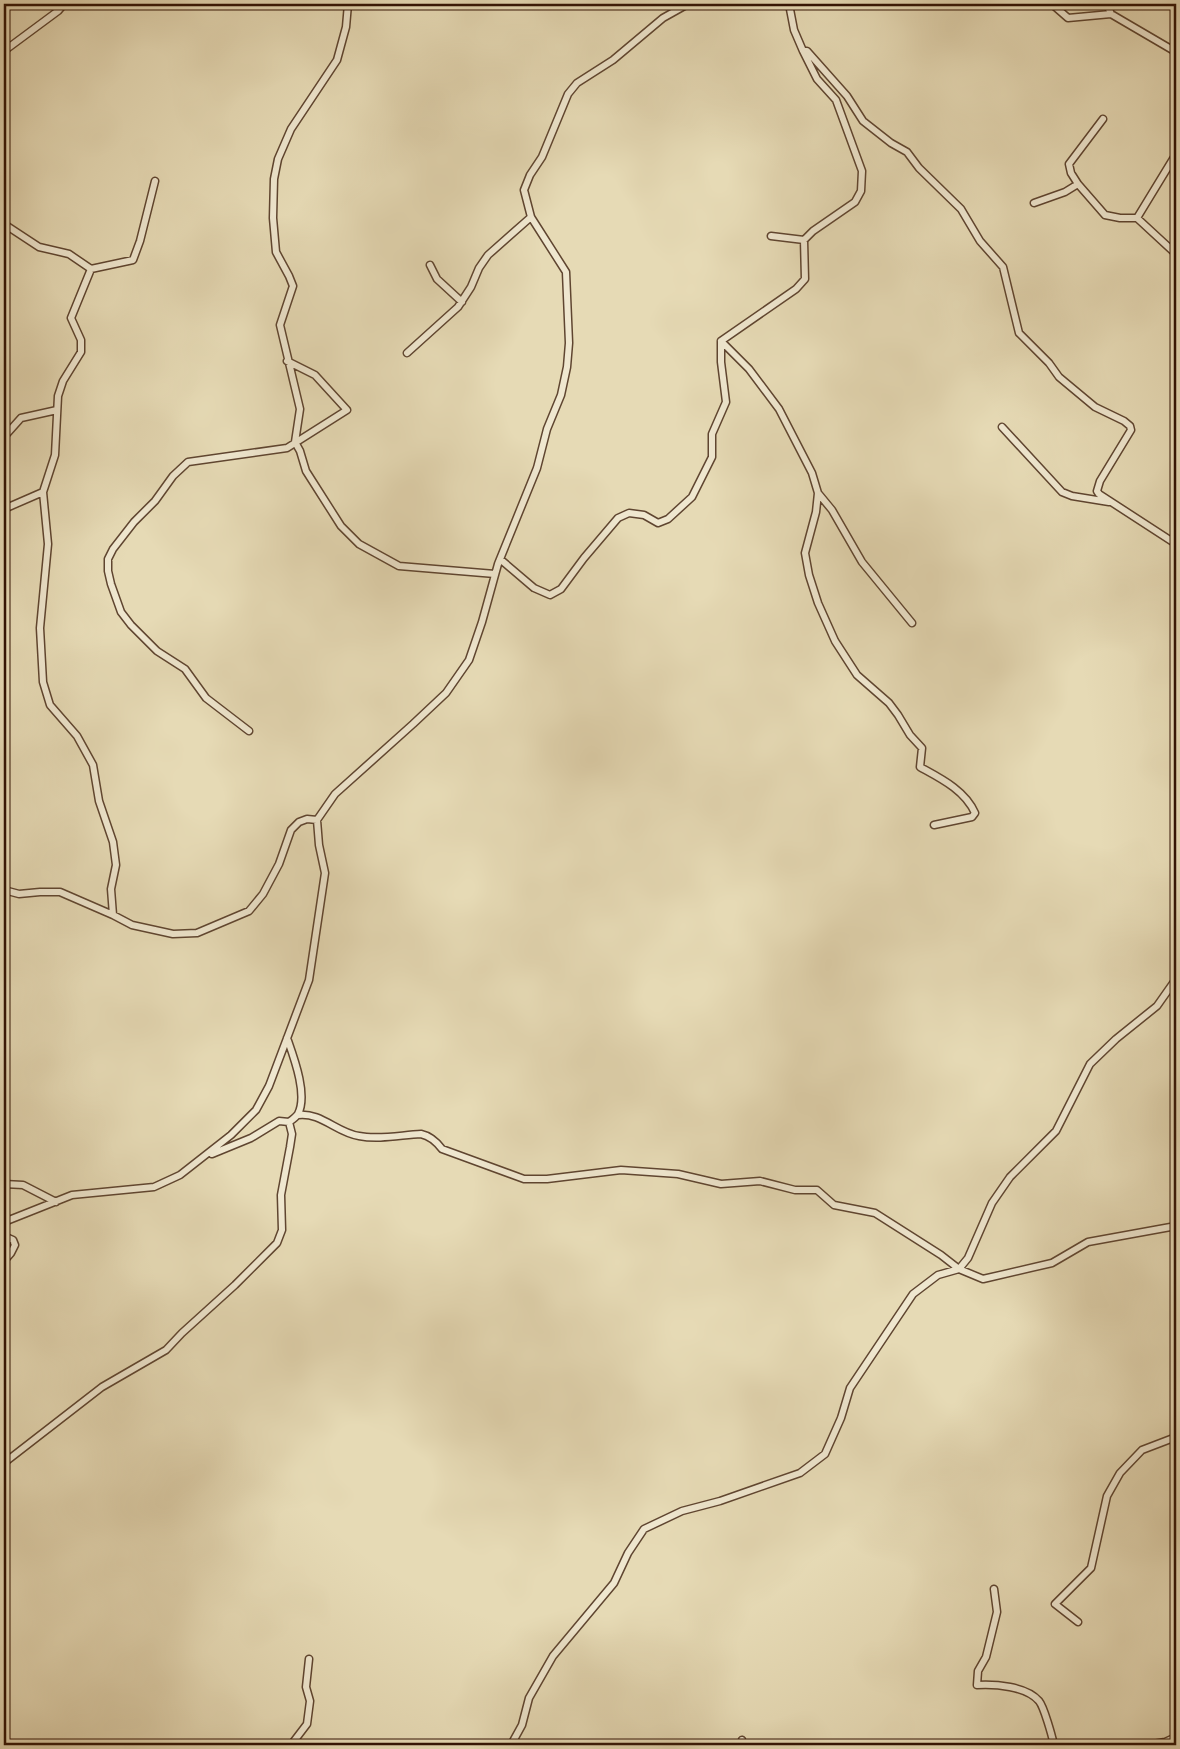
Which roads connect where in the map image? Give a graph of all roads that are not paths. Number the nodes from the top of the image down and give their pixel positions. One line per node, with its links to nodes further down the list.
1 (64, 4): 8 (street)
2 (348, 4): 27 (street)
3 (688, 4): 16 (street)
4 (789, 4): 9 (street)
5 (1052, 4): 7 (street)
6 (1107, 4): 7 (street)
7 (1110, 14): 10 (street)
8 (4, 51)
9 (802, 52): 20 (street); 34 (street)
10 (1176, 52)
11 (1103, 119): 14 (street)
12 (1176, 154): 17 (street)
13 (155, 181): 23 (street)
14 (1078, 184): 15 (street); 17 (street)
15 (1034, 203)
16 (531, 217): 24 (street); 37 (street)
17 (1137, 218): 21 (street)
18 (4, 224): 23 (street)
19 (771, 236): 20 (street)
20 (804, 240): 25 (street)
21 (1176, 254)
22 (430, 265): 24 (street)
23 (91, 269): 28 (street)
24 (462, 302): 26 (street)
25 (720, 341): 33 (street); 37 (street)
26 (407, 353)
27 (288, 361): 31 (street); 31 (street)
28 (57, 410): 30 (street); 32 (street)
29 (1002, 427): 34 (street)
30 (4, 437)
31 (295, 442): 38 (street); 40 (street)
32 (43, 492): 35 (street); 44 (street)
33 (818, 493): 39 (street); 42 (street)
34 (1113, 503): 36 (street)
35 (4, 509)
36 (1176, 544)
37 (500, 559): 38 (street)
38 (496, 574): 41 (street)
39 (912, 623)
40 (249, 731)
41 (317, 820): 44 (street); 46 (street)
42 (934, 825)
43 (4, 890): 44 (street)
44 (113, 915)
45 (1176, 980): 56 (street)
46 (287, 1038): 47 (street); 49 (street)
47 (298, 1115): 48 (street); 56 (street)
48 (289, 1122): 49 (street); 58 (street)
49 (204, 1157): 51 (street)
50 (4, 1184): 51 (street)
51 (56, 1202): 52 (street)
52 (4, 1222)
53 (1176, 1226): 56 (street)
54 (4, 1236): 55 (street)
55 (4, 1261)
56 (959, 1269): 64 (street)
57 (1176, 1437): 60 (street)
58 (4, 1463)
59 (994, 1589): 65 (street)
60 (1078, 1622)
61 (309, 1659): 63 (street)
62 (1176, 1737): 66 (street)
63 (291, 1745)
64 (511, 1745)
65 (1054, 1745)
66 (1147, 1745)

